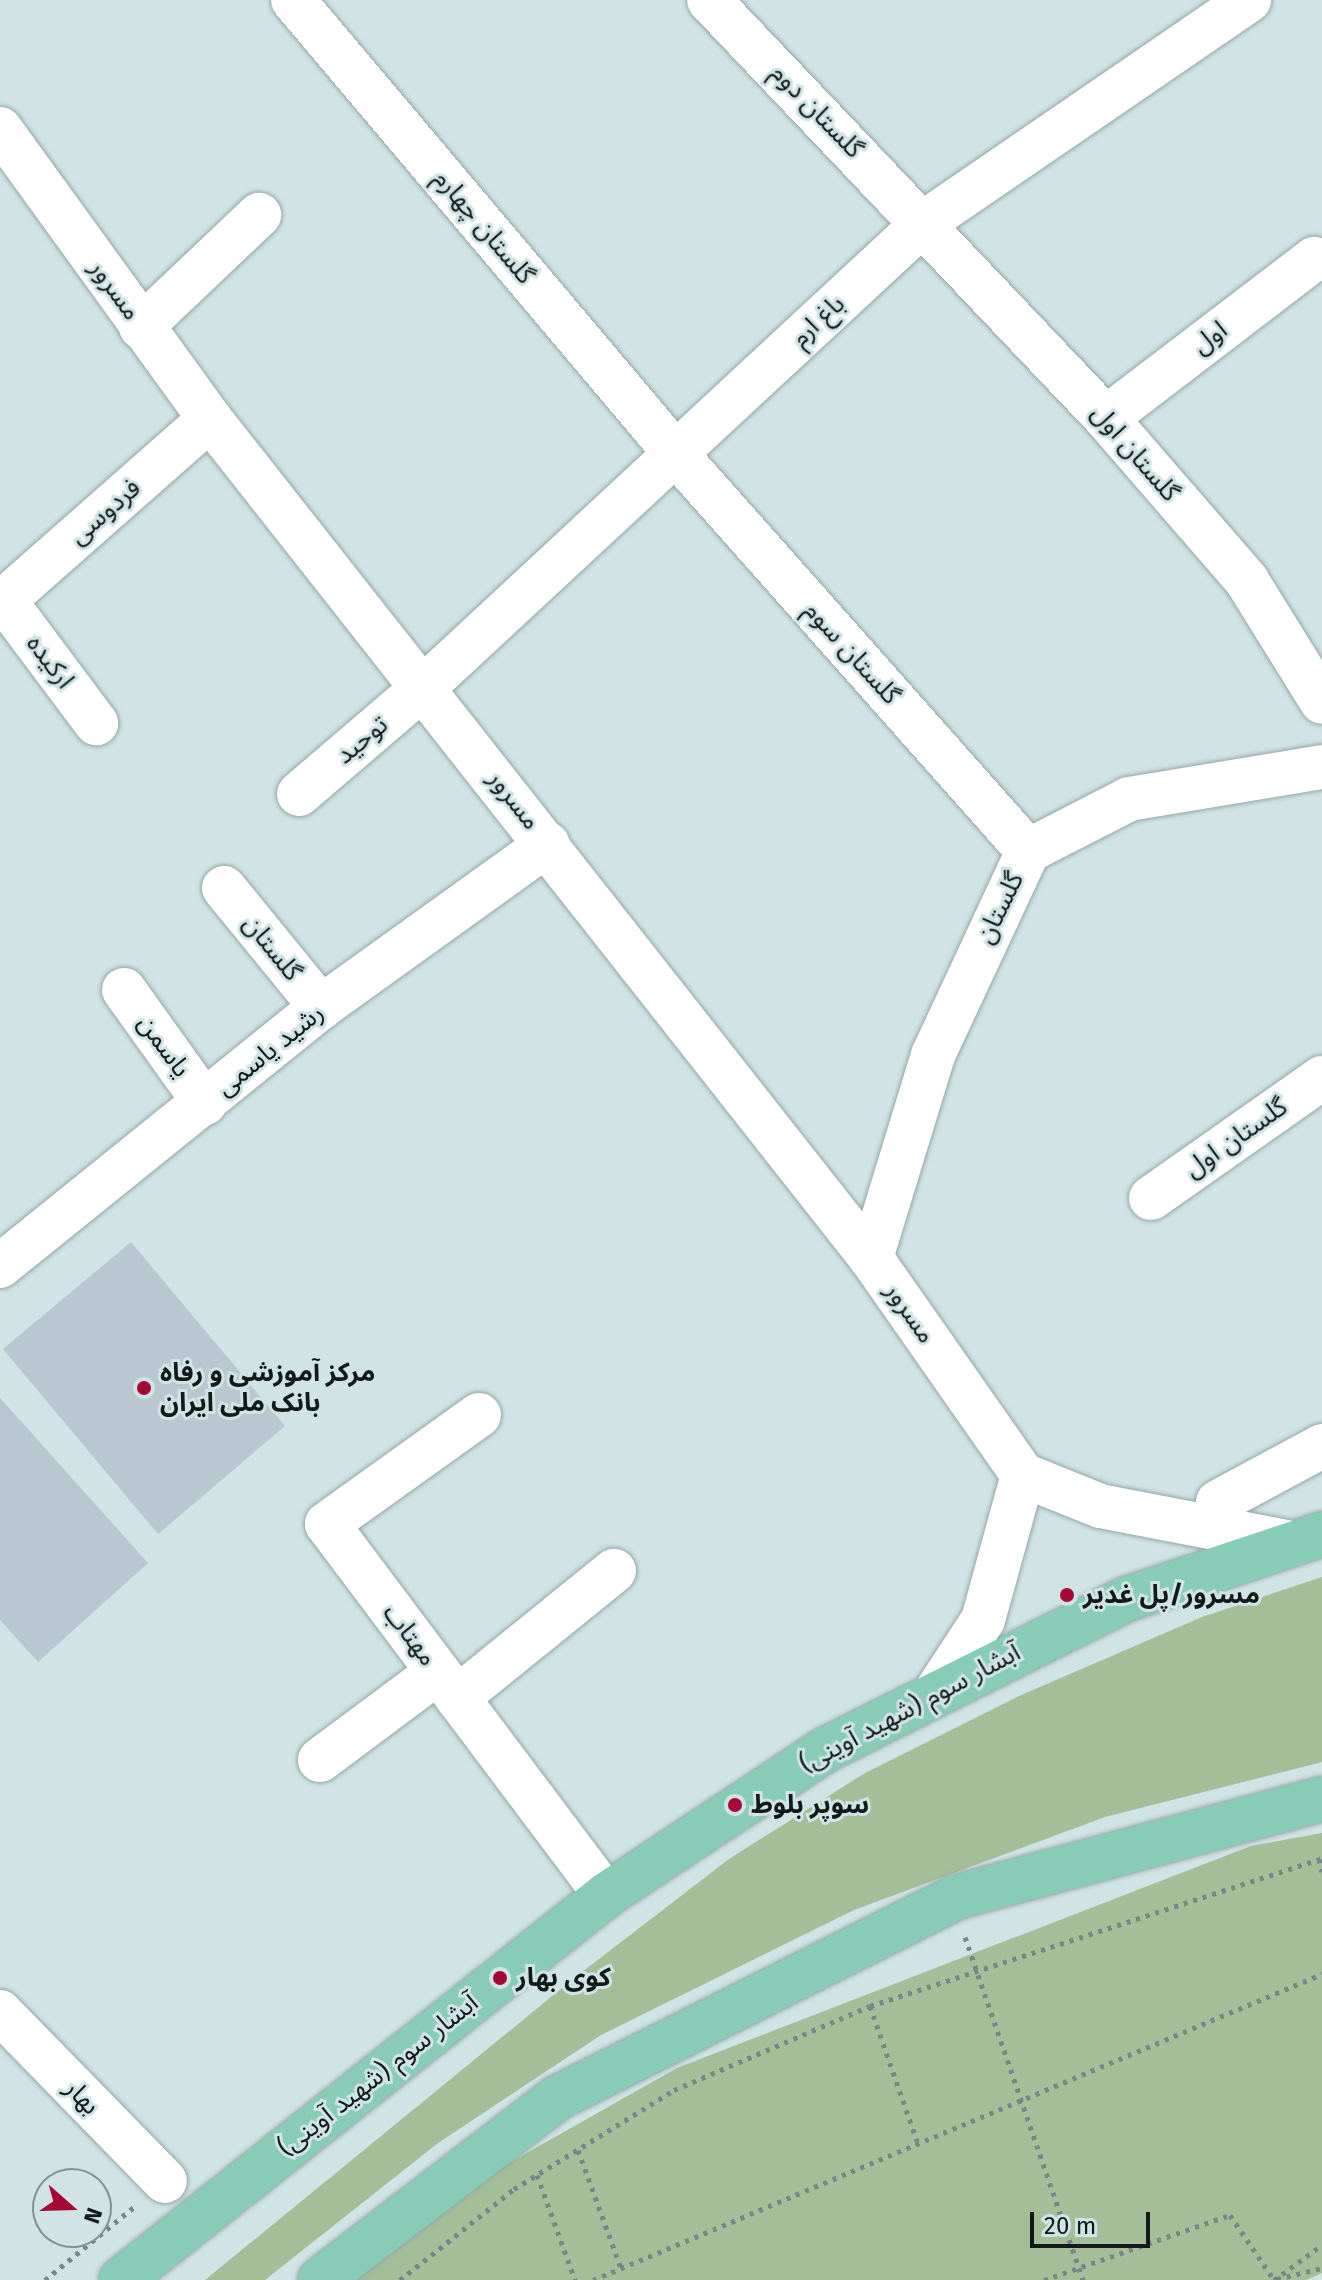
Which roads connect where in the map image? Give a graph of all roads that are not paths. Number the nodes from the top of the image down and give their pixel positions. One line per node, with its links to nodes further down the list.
1 (293, 0): 11 (street, گلستان چهارم)
2 (709, 0): 6 (street, گلستان دوم)
3 (1249, 0): 6 (street, باغ ارم)
4 (0, 129): 8 (street, مسرور)
5 (259, 215): 8 (street)
6 (925, 222): 9 (street, گلستان اول); 11 (street, باغ ارم)
7 (1314, 259): 9 (street, اول)
8 (141, 327): 10 (street, مسرور)
9 (1106, 418): 14 (street, گلستان اول)
10 (210, 419): 12 (street, فردوسی); 13 (street, مسرور)
11 (676, 454): 13 (street, باغ ارم); 19 (street, گلستان سوم)
12 (2, 602): 15 (street, ارکیده)
13 (424, 687): 17 (street, توحید); 18 (street, مسرور)
14 (1322, 702)
15 (96, 723)
16 (1322, 767): 19 (street, گلستان)
17 (299, 794)
18 (548, 844): 22 (street, رشید یاسمی); 26 (street, مسرور)
19 (1028, 851): 26 (street, گلستان)
20 (224, 888): 22 (street, گلستان)
21 (124, 990): 24 (street, یاسمن)
22 (321, 1007): 24 (street, رشید یاسمی)
23 (1322, 1078): 25 (street, گلستان اول)
24 (205, 1103): 27 (street, رشید یاسمی)
25 (1151, 1198)
26 (871, 1258): 30 (street, مسرور)
27 (0, 1266)
28 (479, 1415): 34 (street, مهتاب)
29 (1322, 1446): 31 (street)
30 (1023, 1475): 32 (street); 35 (street)
31 (1218, 1502)
32 (1308, 1538): 35 (main road, آبشار سوم (شهید آوینی))
33 (614, 1571): 34 (street)
34 (448, 1685): 36 (street); 38 (street, مهتاب)
35 (935, 1693): 38 (main road, آبشار سوم (شهید آوینی))
36 (320, 1760)
37 (1322, 1799): 42 (main road)
38 (606, 1895): 41 (main road, آبشار سوم (شهید آوینی))
39 (0, 2012): 40 (street, بهار)
40 (165, 2181)
41 (121, 2280)
42 (320, 2280)

